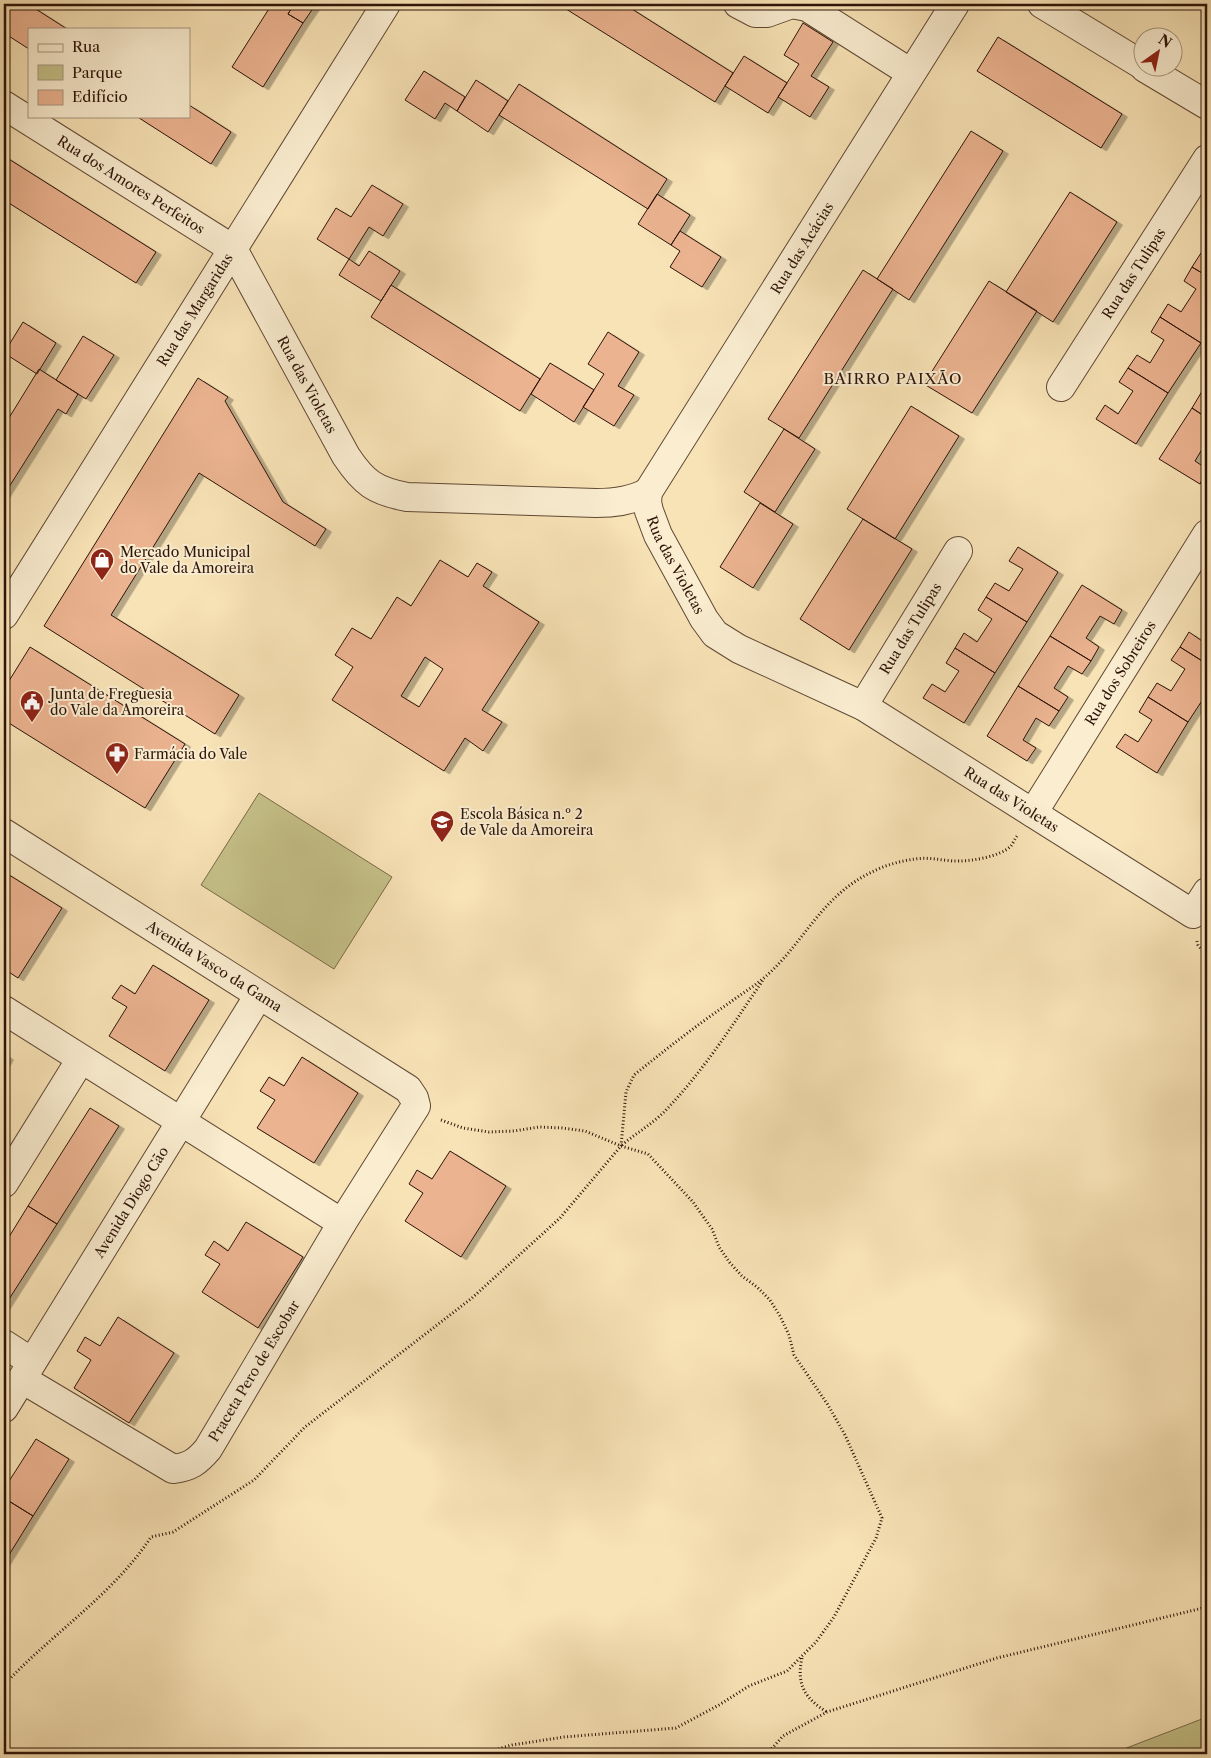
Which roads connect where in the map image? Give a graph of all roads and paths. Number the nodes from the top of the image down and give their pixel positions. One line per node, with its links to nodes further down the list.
1 (386, 4): 12 (street, Rua das Margaridas)
2 (738, 4): 5 (street)
3 (955, 4): 7 (street, Rua das Acácias)
4 (1042, 4): 6 (street)
5 (806, 6): 7 (street)
6 (1134, 61)
7 (911, 73): 14 (street, Rua das Acácias)
8 (1162, 78): 10 (street)
9 (4, 105): 12 (street, Rua dos Amores Perfeitos)
10 (1207, 106)
11 (1207, 159): 13 (street, Rua das Tulipas)
12 (233, 249): 14 (street, Rua das Violetas); 17 (street, Rua das Margaridas)
13 (1061, 387)
14 (648, 492): 18 (street, Rua das Violetas)
15 (1207, 534): 19 (street, Rua dos Sobreiros)
16 (958, 551): 18 (street, Rua das Tulipas)
17 (4, 615)
18 (863, 706): 19 (street, Rua das Violetas)
19 (1032, 813): 21 (street, Rua das Violetas); 22 (path)
20 (4, 833): 23 (street, Avenida Vasco da Gama)
21 (1200, 903)
22 (765, 976): 28 (path); 28 (path)
23 (259, 995): 26 (street, Avenida Vasco da Gama); 27 (street, Avenida Diogo Cão)
24 (4, 1010): 25 (street)
25 (81, 1059): 27 (street); 29 (street)
26 (416, 1106): 28 (path); 30 (street, Praceta Pero de Escobar)
27 (181, 1121): 30 (street); 32 (street, Avenida Diogo Cão)
28 (621, 1146): 35 (path); 36 (path)
29 (4, 1183)
30 (342, 1223): 32 (street, Praceta Pero de Escobar)
31 (4, 1344): 32 (street, Praceta Pero de Escobar)
32 (27, 1370): 33 (street, Avenida Diogo Cão)
33 (4, 1408)
34 (1207, 1607): 37 (path)
35 (802, 1657): 37 (path); 38 (path)
36 (4, 1685)
37 (827, 1712): 39 (path)
38 (481, 1754)
39 (767, 1754)

